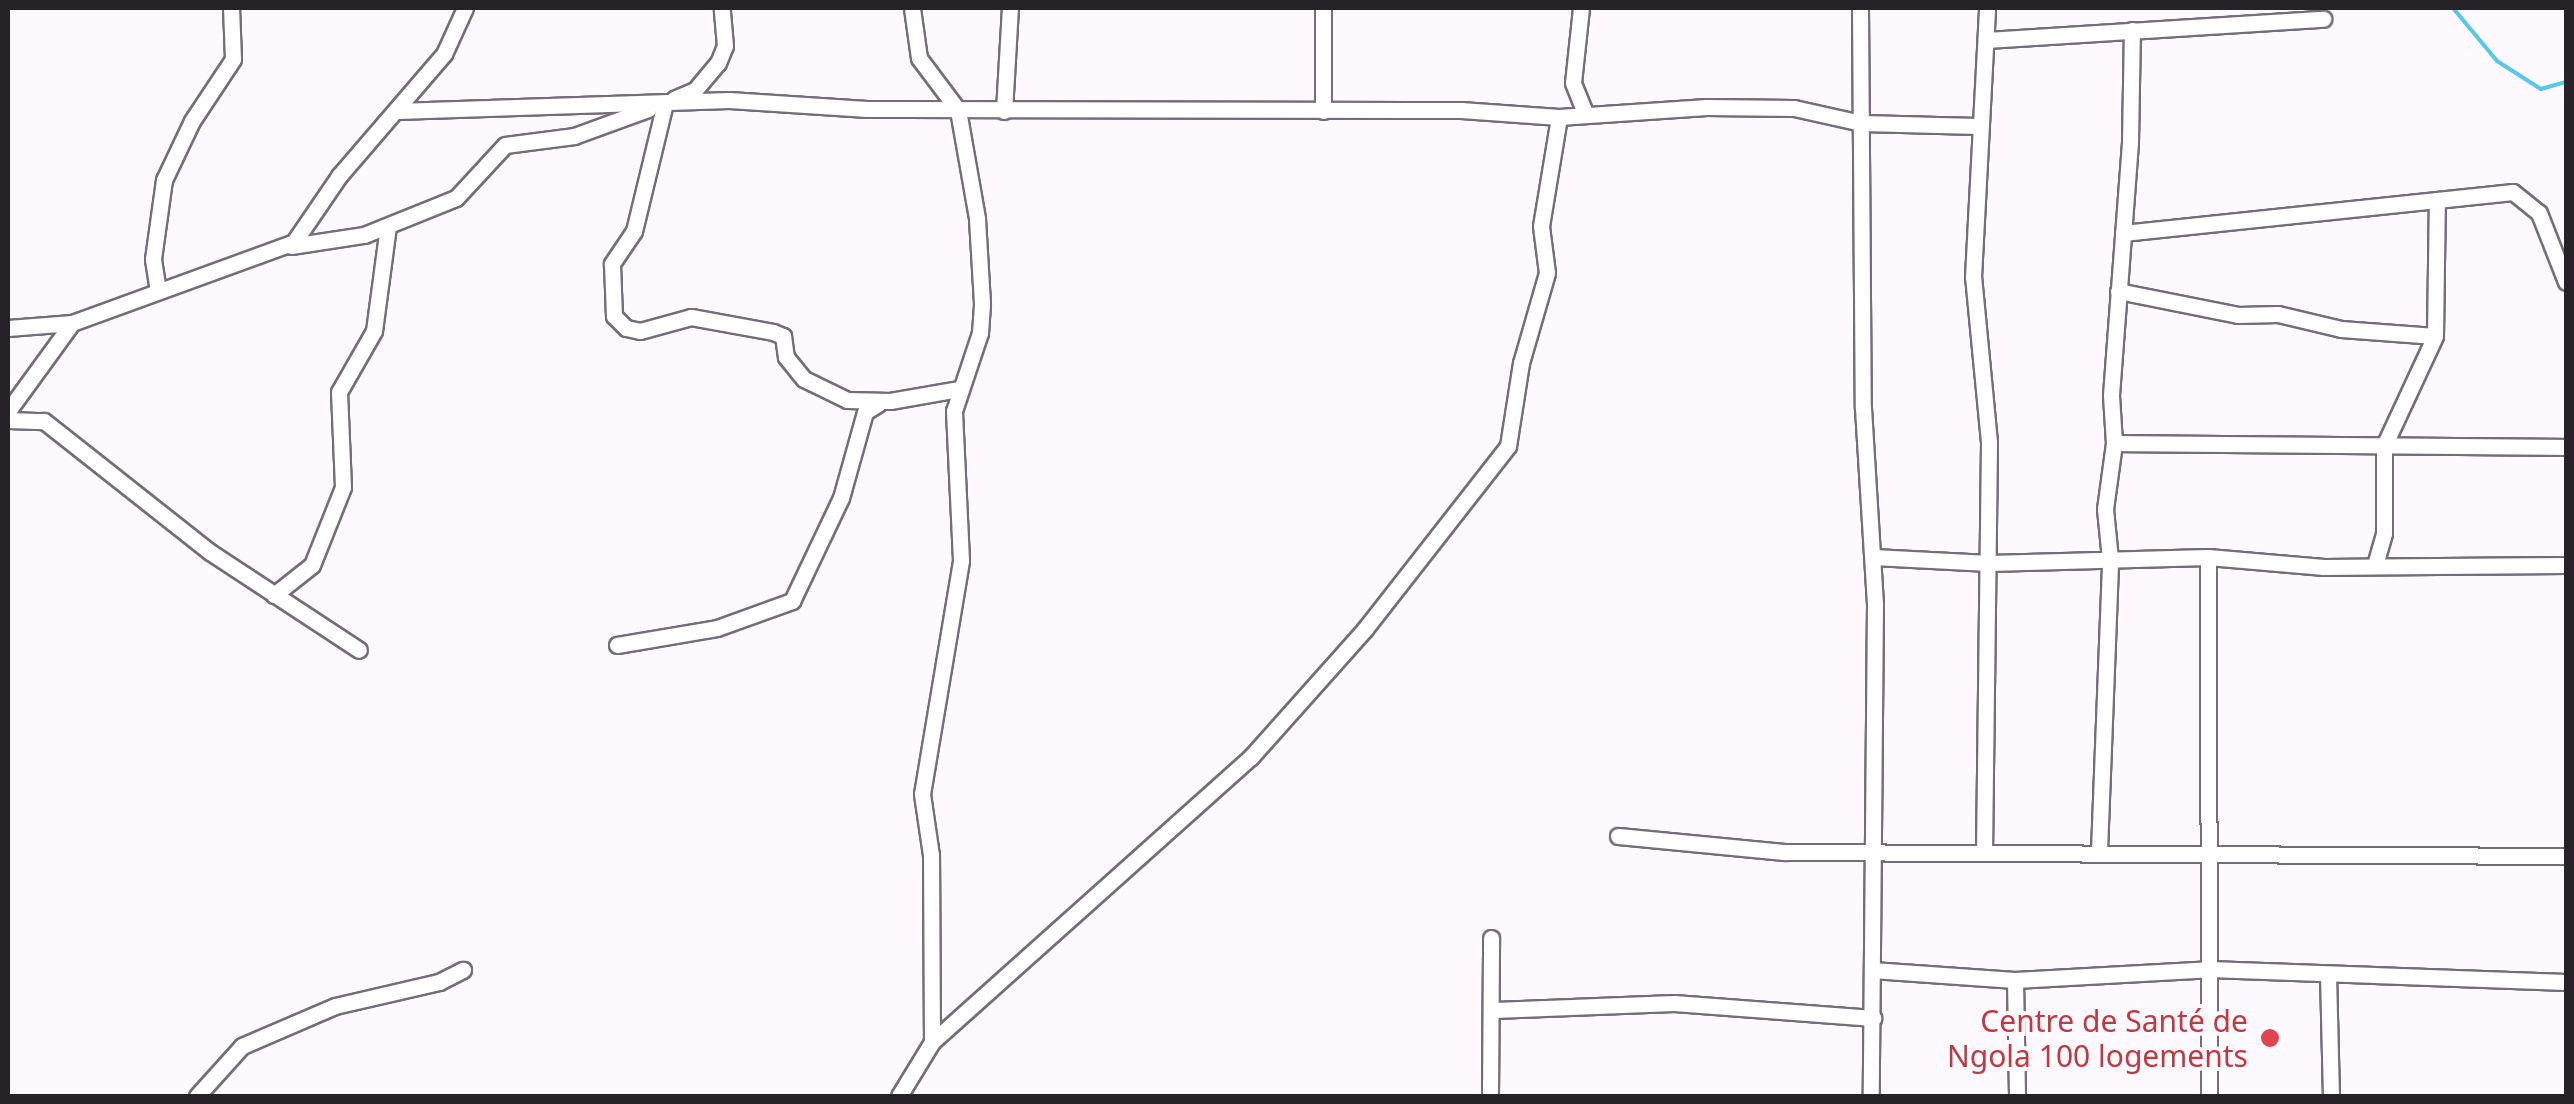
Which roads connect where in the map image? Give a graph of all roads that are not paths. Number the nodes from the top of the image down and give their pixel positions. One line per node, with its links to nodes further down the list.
1 (231, 8): 27 (street)
2 (465, 8): 15 (street)
3 (722, 8): 13 (street)
4 (912, 8): 14 (street)
5 (1010, 8): 16 (street)
6 (1323, 8): 17 (street)
7 (1580, 8): 18 (street)
8 (1860, 8): 20 (street)
9 (1987, 8): 12 (street)
10 (2323, 19): 11 (street)
11 (2132, 30): 12 (street); 24 (street)
12 (1986, 40): 21 (street)
13 (665, 103): 14 (street); 15 (street); 23 (street); 33 (street)
14 (958, 110): 16 (street); 32 (street)
15 (398, 111): 25 (street)
16 (1004, 111): 17 (street)
17 (1324, 111): 19 (street)
18 (1585, 112): 19 (street); 20 (street)
19 (1559, 117): 63 (street)
20 (1861, 123): 21 (street); 39 (street)
21 (1978, 126): 42 (street)
22 (2437, 200): 24 (street); 26 (street); 31 (street)
23 (388, 226): 25 (street); 45 (street)
24 (2122, 233): 28 (street)
25 (287, 247): 27 (street)
26 (2566, 282)
27 (158, 291): 29 (street)
28 (2118, 291): 31 (street); 36 (street)
29 (72, 323): 30 (street); 34 (street)
30 (8, 328)
31 (2434, 336): 37 (street)
32 (958, 389): 33 (street); 63 (street)
33 (881, 402): 46 (street)
34 (8, 411)
35 (8, 420): 45 (street)
36 (2114, 442): 37 (street); 41 (street)
37 (2384, 446): 38 (street); 44 (street)
38 (2566, 447)
39 (1873, 556): 42 (street); 50 (street)
40 (2208, 557): 41 (street); 44 (street); 49 (street)
41 (2110, 559): 42 (street); 51 (street)
42 (1990, 562): 52 (street)
43 (2566, 564): 44 (street)
44 (2375, 565)
45 (274, 595): 47 (street)
46 (618, 645)
47 (360, 650)
48 (1618, 836): 50 (street)
49 (2209, 849): 51 (street); 53 (street); 55 (street)
50 (1874, 852): 52 (street); 57 (street)
51 (2099, 852): 52 (street)
52 (1984, 853)
53 (2566, 856)
54 (1492, 938): 61 (street)
55 (2209, 969): 58 (street); 59 (street); 69 (street)
56 (463, 970): 64 (street)
57 (1872, 970): 59 (street); 62 (street)
58 (2328, 974): 60 (street); 70 (street)
59 (2015, 980): 68 (street)
60 (2566, 982)
61 (1494, 1010): 62 (street); 66 (street)
62 (1873, 1018): 67 (street)
63 (932, 1042): 65 (street)
64 (196, 1096)
65 (898, 1096)
66 (1490, 1096)
67 (1871, 1096)
68 (2017, 1096)
69 (2208, 1096)
70 (2331, 1096)

